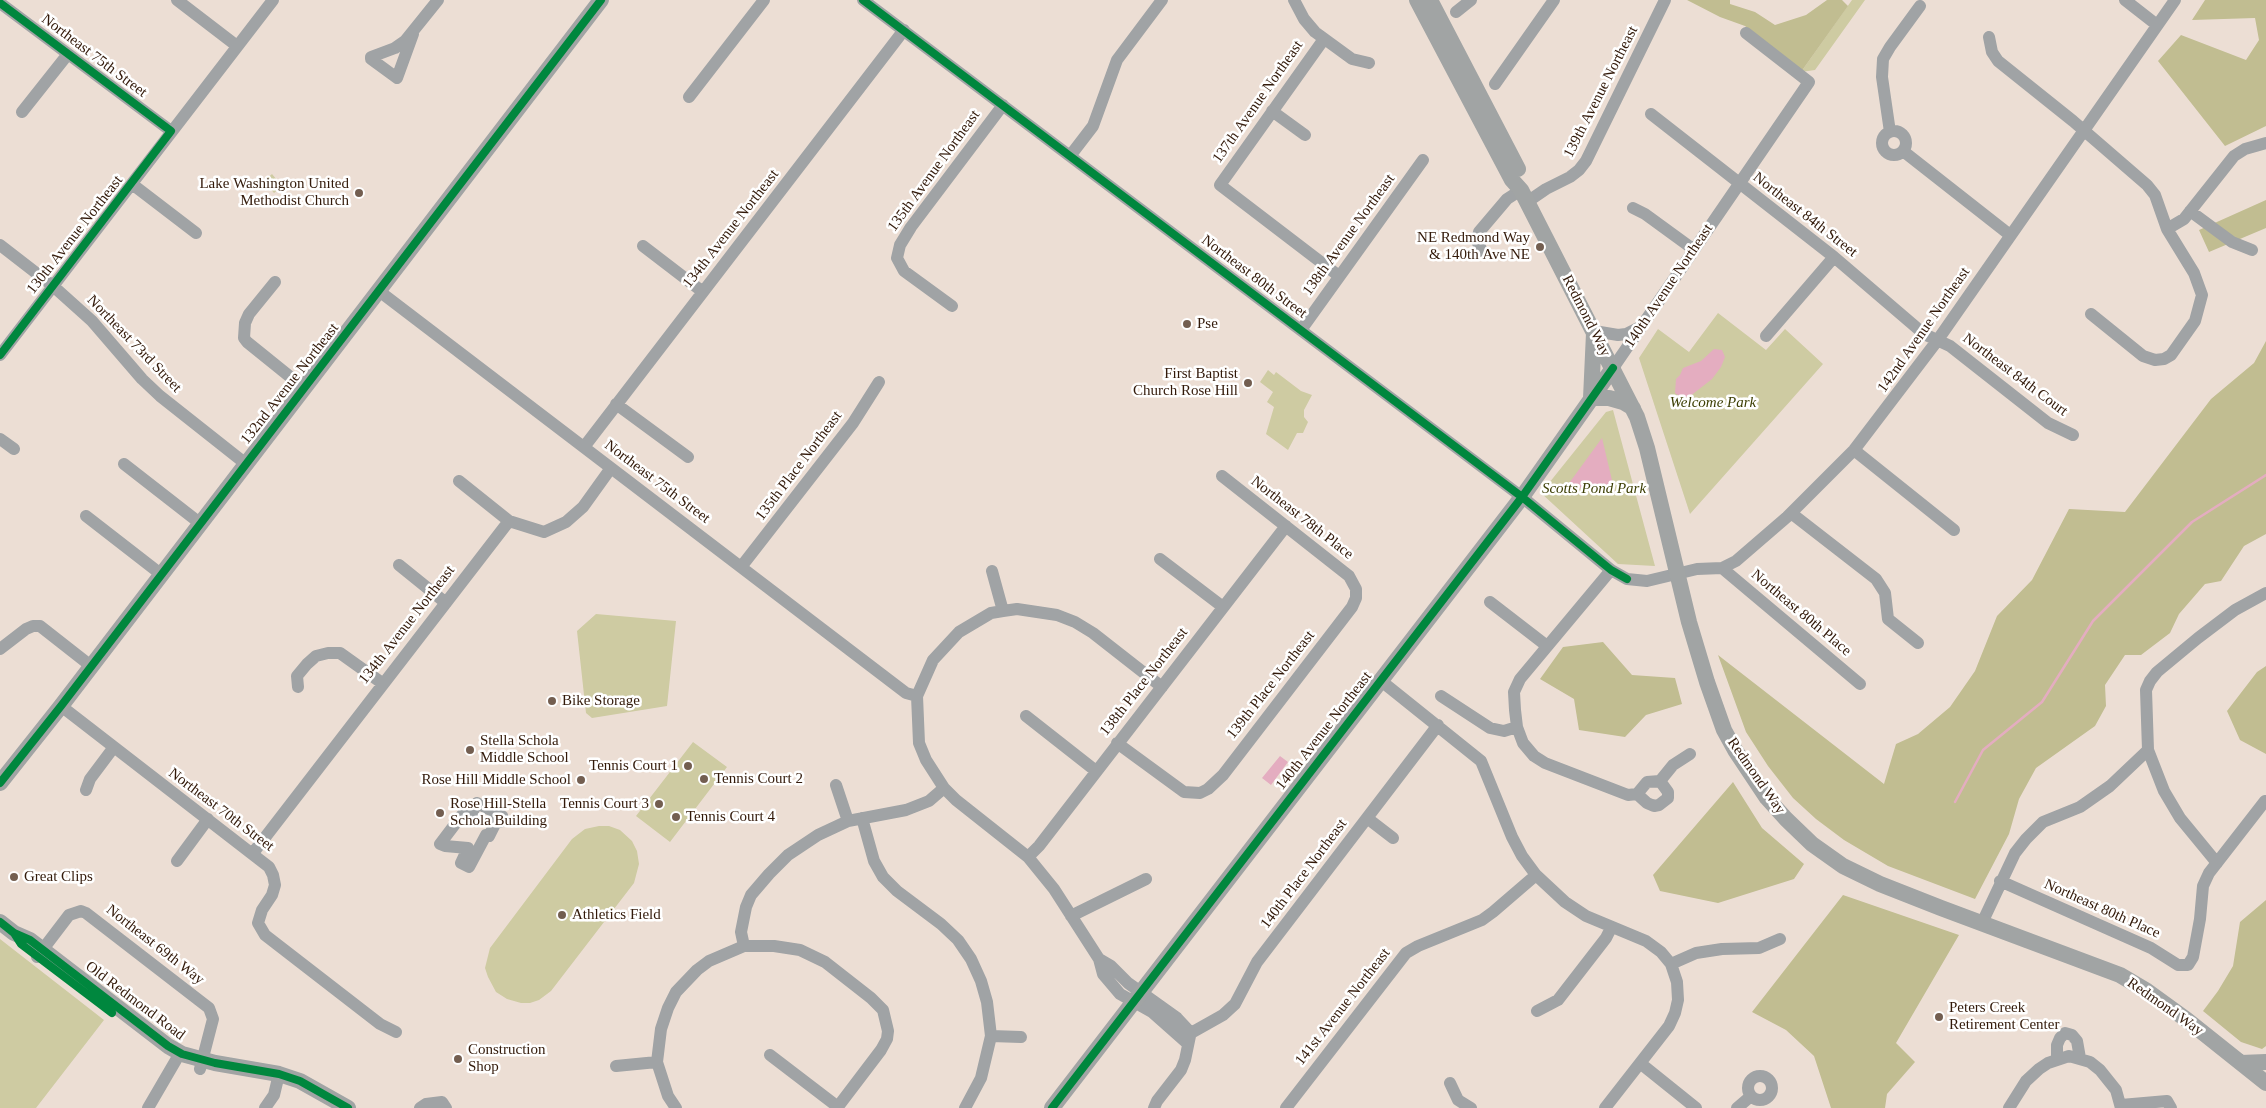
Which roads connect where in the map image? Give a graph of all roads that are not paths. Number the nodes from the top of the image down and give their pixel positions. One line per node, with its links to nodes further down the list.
1 (177, 0): 25 (street)
2 (273, 0): 25 (street, 130th Avenue Northeast)
3 (601, 0): 59 (main road, 132nd Avenue Northeast)
4 (764, 0): 29 (street)
5 (1162, 0): 40 (street)
6 (1294, 0): 24 (street)
7 (1417, 0): 44 (main road, Redmond Way)
8 (1430, 0): 44 (main road, Redmond Way)
9 (1472, 0): 18 (street)
10 (1554, 0): 28 (street)
11 (1665, 0): 44 (street, 139th Avenue Northeast)
12 (2126, 0): 19 (street)
13 (2174, 0): 19 (street, 142nd Avenue Northeast)
14 (435, 1): 22 (street)
15 (868, 2): 20 (street, Northeast 80th Street)
16 (6, 3): 26 (street, Northeast 75th Street)
17 (1920, 6): 36 (street)
18 (1456, 12)
19 (2157, 25): 34 (street, 142nd Avenue Northeast)
20 (904, 30): 30 (street, Northeast 80th Street); 60 (street, 134th Avenue Northeast)
21 (1746, 33): 42 (street, 140th Avenue Northeast)
22 (413, 34)
23 (1989, 37): 34 (street)
24 (1324, 39): 27 (street); 31 (street, 137th Avenue Northeast)
25 (237, 46): 35 (street, 130th Avenue Northeast)
26 (68, 54): 32 (street); 35 (street, Northeast 75th Street)
27 (1370, 63)
28 (1495, 84)
29 (689, 97)
30 (1003, 105): 40 (street, Northeast 80th Street); 61 (street, 135th Avenue Northeast)
31 (1272, 111): 37 (street); 56 (street, 137th Avenue Northeast)
32 (22, 112)
33 (1651, 114): 42 (street, Northeast 84th Street)
34 (2083, 131): 47 (street); 49 (street, 142nd Avenue Northeast)
35 (171, 132): 43 (street, 130th Avenue Northeast)
36 (1890, 132): 39 (street); 39 (street)
37 (1305, 135)
38 (2266, 143): 46 (street)
39 (1903, 151): 49 (street)
40 (1070, 156): 64 (street, Northeast 80th Street)
41 (1423, 160): 56 (street, 138th Avenue Northeast)
42 (1738, 183): 52 (street, 140th Avenue Northeast); 55 (street, Northeast 84th Street)
43 (132, 184): 48 (street); 58 (street, 130th Avenue Northeast)
44 (1524, 196): 54 (street, 139th Avenue Northeast); 65 (main road, Redmond Way)
45 (1632, 208): 52 (street)
46 (2190, 211): 47 (street); 53 (street)
47 (2167, 228): 62 (street)
48 (196, 233)
49 (2010, 235): 67 (street, 142nd Avenue Northeast)
50 (0, 245): 58 (street, Northeast 73rd Street)
51 (644, 246): 60 (street)
52 (1693, 249): 63 (street, 140th Avenue Northeast)
53 (2252, 250)
54 (1482, 251)
55 (1834, 257): 66 (street); 67 (street, Northeast 84th Street)
56 (1339, 276): 64 (street, 138th Avenue Northeast)
57 (275, 282): 71 (street)
58 (53, 286): 68 (street, 130th Avenue Northeast); 82 (street, Northeast 73rd Street)
59 (379, 291): 71 (main road, 132nd Avenue Northeast); 77 (street, Northeast 75th Street)
60 (702, 292): 73 (street, 134th Avenue Northeast)
61 (952, 306)
62 (2091, 314)
63 (1642, 325): 65 (street); 69 (street, 140th Avenue Northeast)
64 (1301, 330): 86 (street, Northeast 80th Street)
65 (1594, 331): 69 (main road, Redmond Way); 72 (main road)
66 (1766, 336)
67 (1937, 341): 75 (street, Northeast 84th Court); 79 (street, 142nd Avenue Northeast)
68 (0, 355)
69 (1613, 368): 72 (main road, 140th Avenue Northeast); 74 (main road, Redmond Way)
70 (879, 382): 95 (street, 135th Place Northeast)
71 (304, 388): 82 (main road, 132nd Avenue Northeast)
72 (1591, 398): 74 (main road); 86 (main road, 140th Avenue Northeast)
73 (616, 404): 77 (street, 134th Avenue Northeast); 80 (street)
74 (1633, 408): 100 (main road, Redmond Way)
75 (2073, 435)
76 (0, 439): 78 (street)
77 (584, 447): 83 (street, Northeast 75th Street)
78 (14, 449)
79 (1854, 450): 87 (street, 142nd Avenue Northeast); 92 (street)
80 (688, 457)
81 (124, 464): 90 (street)
82 (246, 464): 90 (main road, 132nd Avenue Northeast)
83 (611, 468): 89 (street); 95 (street, Northeast 75th Street)
84 (1222, 476): 91 (street, Northeast 78th Place)
85 (459, 481): 89 (street)
86 (1522, 497): 97 (street, Northeast 80th Street); 112 (main road, 140th Avenue Northeast)
87 (1792, 512): 96 (street, 142nd Avenue Northeast); 108 (street)
88 (86, 516): 99 (street)
89 (508, 521): 105 (street, 134th Avenue Northeast)
90 (201, 524): 99 (main road, 132nd Avenue Northeast)
91 (1286, 526): 102 (street, Northeast 78th Place); 106 (street, 138th Place Northeast)
92 (1954, 530)
93 (1160, 559): 106 (street)
94 (400, 565): 105 (street)
95 (741, 567): 117 (street, Northeast 75th Street)
96 (1722, 568): 100 (street, 142nd Avenue Northeast); 114 (street, Northeast 80th Place)
97 (1611, 570): 101 (street, Northeast 80th Street); 109 (street)
98 (992, 571): 107 (street)
99 (162, 575): 111 (main road, 132nd Avenue Northeast)
100 (1677, 575): 101 (street, 142nd Avenue Northeast); 150 (main road, Redmond Way)
101 (1626, 579)
102 (1356, 589): 123 (street, 139th Place Northeast)
103 (2266, 593): 125 (street)
104 (1490, 602): 109 (street)
105 (446, 603): 113 (street, 134th Avenue Northeast)
106 (1223, 607): 115 (street, 138th Place Northeast)
107 (1003, 611): 115 (street); 117 (street)
108 (1918, 643)
109 (1547, 646): 122 (street)
110 (0, 649): 111 (street)
111 (91, 666): 119 (main road, 132nd Avenue Northeast)
112 (1380, 680): 121 (street); 156 (main road, 140th Avenue Northeast)
113 (382, 683): 116 (street); 141 (street, 134th Avenue Northeast)
114 (1860, 684)
115 (1162, 687): 123 (street, 138th Place Northeast)
116 (298, 688)
117 (917, 696): 131 (street)
118 (1441, 696): 122 (street)
119 (62, 706): 124 (street, Northeast 70th Street); 129 (main road, 132nd Avenue Northeast)
120 (1026, 716): 127 (street)
121 (1438, 725): 136 (street, 140th Place Northeast); 145 (street)
122 (1517, 726): 133 (street)
123 (1117, 743): 127 (street, 138th Place Northeast)
124 (114, 747): 132 (street); 137 (street, Northeast 70th Street)
125 (2148, 750): 144 (street); 147 (street)
126 (1690, 754): 128 (street)
127 (1096, 771): 142 (street, 138th Place Northeast)
128 (1660, 781): 133 (street); 133 (street)
129 (0, 784)
130 (836, 786): 138 (street)
131 (944, 788): 135 (street); 142 (street)
132 (86, 790)
133 (1637, 794)
134 (2265, 801): 144 (street)
135 (862, 818): 138 (street); 159 (street)
136 (1367, 818): 139 (street); 161 (street, 140th Place Northeast)
137 (208, 819): 141 (street, Northeast 70th Street); 143 (street)
138 (848, 821): 153 (street)
139 (1393, 838)
140 (440, 844): 140 (street)
141 (253, 854): 158 (street, Northeast 70th Street)
142 (1028, 857): 148 (street)
143 (176, 861)
144 (2216, 863): 147 (street, Northeast 80th Place)
145 (1536, 875): 151 (street); 188 (street, 141st Avenue Northeast)
146 (1146, 879): 148 (street)
147 (2000, 881): 150 (street)
148 (1071, 916): 156 (street)
149 (0, 922): 154 (main road, Old Redmond Road)
150 (1982, 923): 169 (main road, Redmond Way)
151 (1611, 928): 155 (street); 157 (street)
152 (1780, 939): 155 (street)
153 (744, 946): 166 (street); 176 (street)
154 (40, 953): 165 (main road, Old Redmond Road); 170 (main road, Old Redmond Road); 170 (street, Northeast 69th Way)
155 (1672, 964): 168 (street)
156 (1137, 997): 161 (street); 186 (main road, 140th Avenue Northeast)
157 (1537, 1011)
158 (396, 1032)
159 (991, 1036): 160 (street); 185 (street)
160 (1021, 1037)
161 (1189, 1038): 187 (street)
162 (770, 1055): 176 (street)
163 (2080, 1058): 164 (street); 164 (street); 177 (street)
164 (2057, 1059): 193 (street)
165 (176, 1060): 170 (main road, Old Redmond Road); 178 (street)
166 (657, 1062): 171 (street); 184 (street)
167 (2266, 1062): 169 (main road)
168 (1640, 1063): 190 (street); 191 (street)
169 (2241, 1063): 174 (main road, Redmond Way)
170 (201, 1064): 172 (main road, Old Redmond Road)
171 (616, 1066)
172 (279, 1078): 179 (street); 180 (main road, Old Redmond Road); 181 (main road, Old Redmond Road)
173 (1450, 1083): 189 (street)
174 (2266, 1083)
175 (1752, 1096): 192 (street)
176 (837, 1107)
177 (2121, 1107): 194 (street)
178 (148, 1108)
179 (265, 1108)
180 (331, 1108)
181 (348, 1108)
182 (420, 1108): 183 (street)
183 (446, 1108)
184 (676, 1108)
185 (965, 1108)
186 (1052, 1108)
187 (1154, 1108)
188 (1286, 1108)
189 (1470, 1108)
190 (1605, 1108)
191 (1696, 1108)
192 (1737, 1108)
193 (2009, 1108)
194 (2171, 1108)

